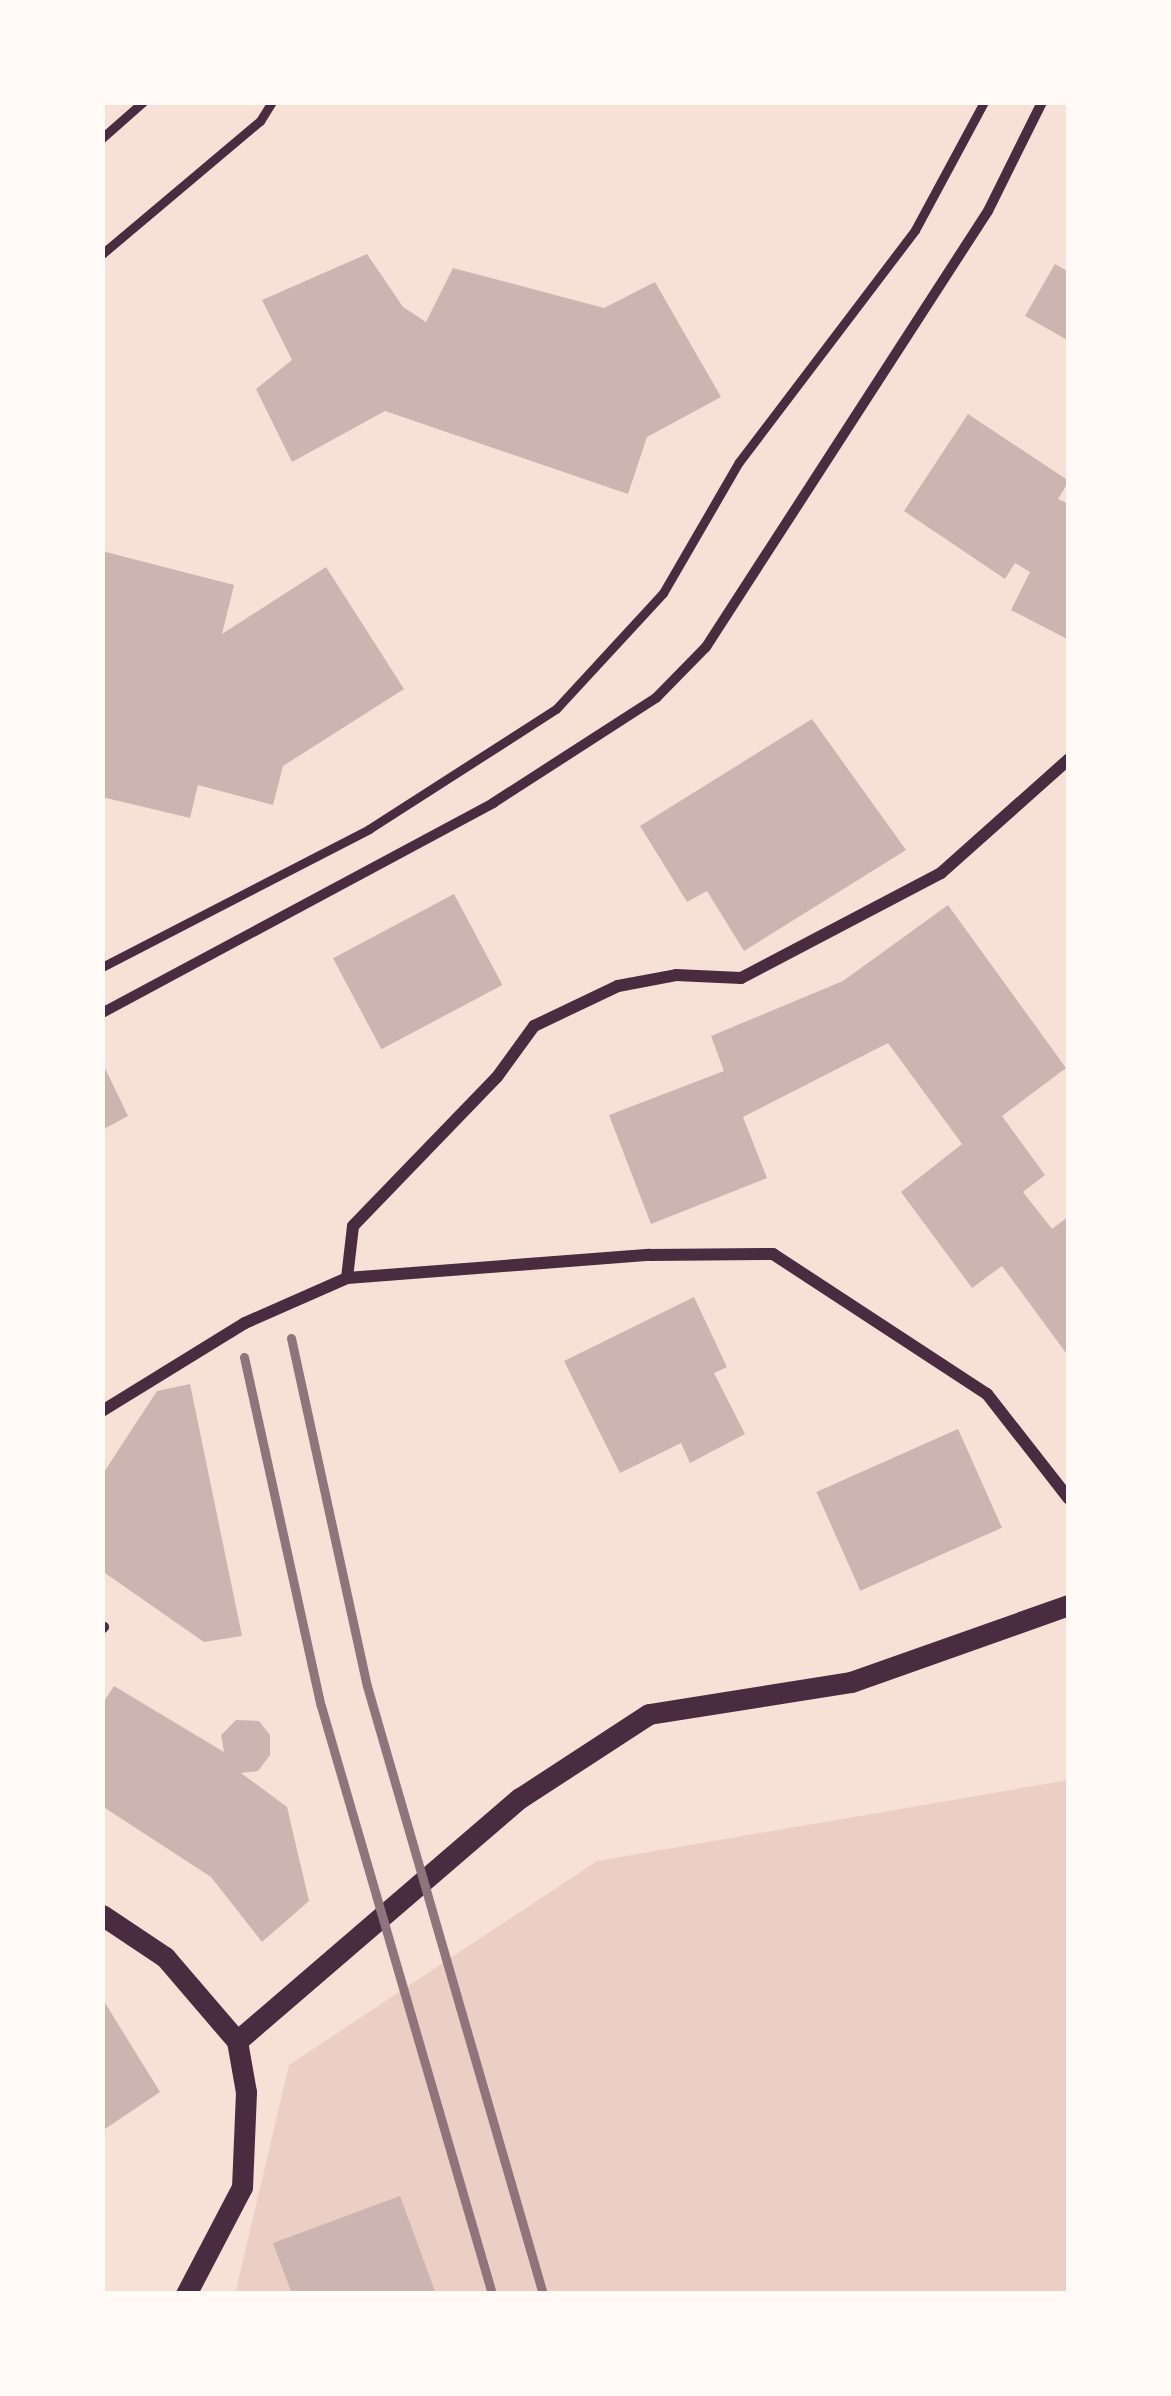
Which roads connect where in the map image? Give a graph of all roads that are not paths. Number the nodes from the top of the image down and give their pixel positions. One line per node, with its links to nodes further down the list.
1 (143, 102): 5 (lane)
2 (272, 102): 6 (lane)
3 (985, 102): 8 (lane)
4 (1042, 102): 9 (street)
5 (102, 138)
6 (102, 254)
7 (1069, 760): 10 (street)
8 (102, 967)
9 (102, 1012)
10 (347, 1277): 11 (street); 12 (street)
11 (102, 1411)
12 (1069, 1499)
13 (1069, 1606): 15 (street)
14 (102, 1915): 15 (street)
15 (237, 2041): 16 (street)
16 (186, 2294)

